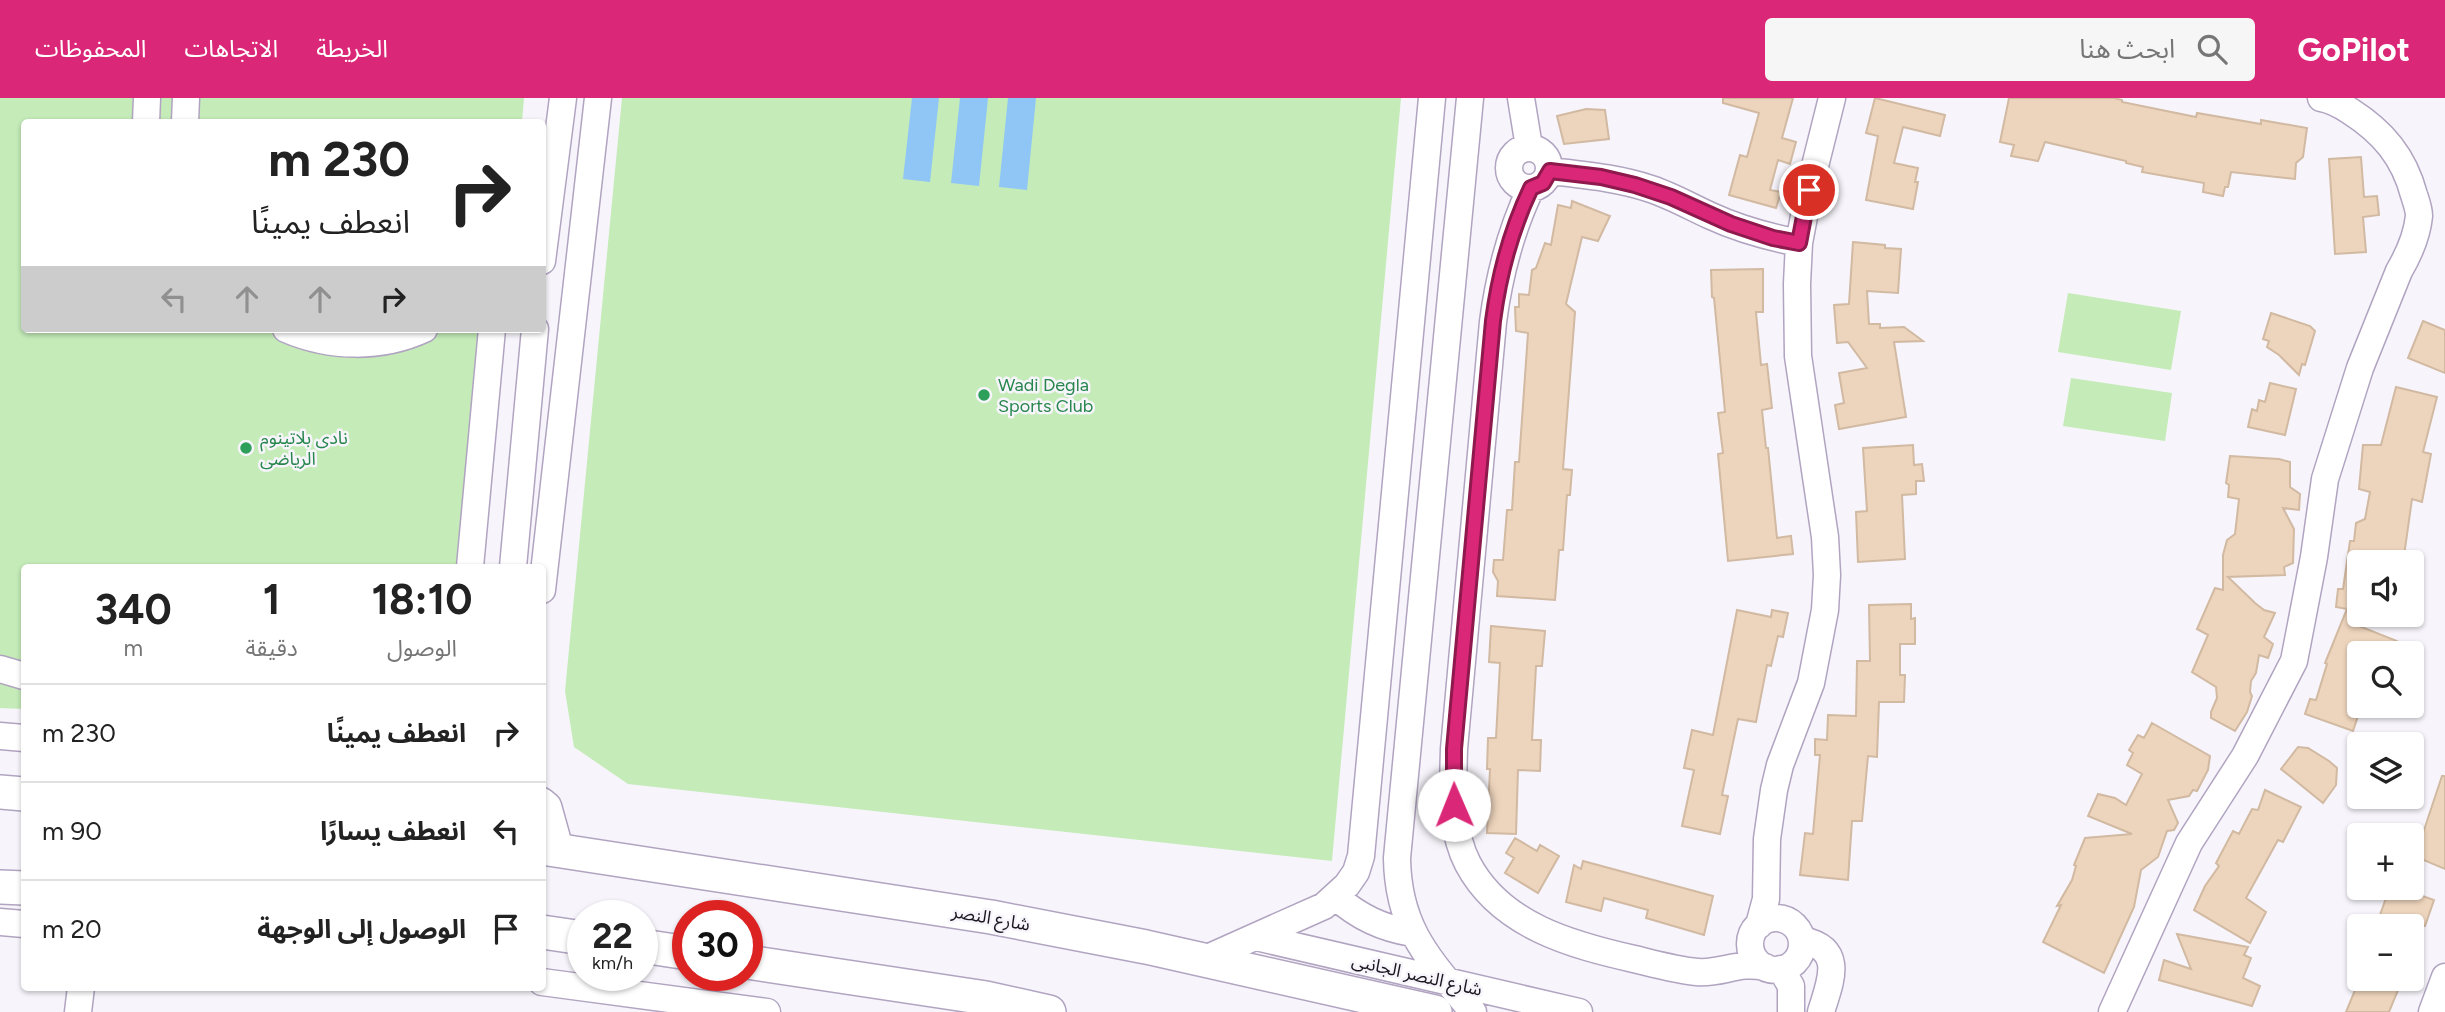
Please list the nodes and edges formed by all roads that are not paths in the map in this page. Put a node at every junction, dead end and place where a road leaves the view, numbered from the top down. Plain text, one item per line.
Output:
1 (147, 98) edge
2 (186, 98) edge
3 (563, 98) edge
4 (598, 98) edge
5 (1432, 98) edge
6 (1470, 98) edge
7 (1521, 98) edge
8 (1832, 98) edge
9 (2321, 98) edge
10 (146, 119) edge
11 (185, 119) edge
12 (1529, 147) junction
13 (1464, 168) junction
14 (1509, 169) junction
15 (1540, 180) junction
16 (546, 230) edge
17 (1799, 243) junction
18 (300, 333) edge
19 (413, 333) edge
20 (492, 333) edge
21 (535, 333) edge
22 (470, 564) edge
23 (513, 564) edge
24 (545, 564) edge
25 (0, 670) edge
26 (21, 675) edge
27 (0, 736) edge
28 (21, 738) edge
29 (0, 792) edge
30 (21, 794) edge
31 (546, 812) edge
32 (551, 848) edge
33 (0, 887) edge
34 (21, 888) edge
35 (1336, 897) junction
36 (0, 922) edge
37 (21, 924) edge
38 (546, 933) edge
39 (1412, 933) junction
40 (567, 936) edge
41 (1256, 937) junction
42 (1802, 940) junction
43 (1768, 945) junction
44 (1203, 960) junction
45 (763, 964) edge
46 (2445, 977) edge
47 (546, 983) edge
48 (81, 991) edge
49 (1442, 997) edge
50 (2112, 1009) edge
51 (78, 1012) edge
52 (767, 1012) edge
53 (1049, 1012) edge
54 (1473, 1012) edge
55 (1578, 1012) edge
56 (1791, 1012) edge
57 (1821, 1012) edge
58 (2432, 1012) edge

1 - 10 street
2 - 11 street
3 - 16 street
4 - 24 street
5 - 35 street
6 - 13 street
7 - 12 street
8 - 17 street
9 - 50 street
12 - 14 street
12 - 15 street
13 - 14 street
13 - 39 street
14 - 15 street
15 - 17 street
15 - 43 street
17 - 43 street
18 - 19 street
20 - 22 street
21 - 23 street
25 - 26 street
27 - 28 street
29 - 30 main road
31 - 32 street
32 - 44 main road, شارع النصر
33 - 34 main road
35 - 39 street
35 - 41 street
36 - 37 street
38 - 40 main road
39 - 49 street
41 - 44 street
41 - 49 street, شارع النصر الجانبى
42 - 43 street
42 - 43 street
42 - 57 street
43 - 56 street
44 - 49 main road, شارع النصر
45 - 53 main road
46 - 58 street
47 - 52 street
48 - 51 street
49 - 54 street
49 - 55 street, شارع النصر الجانبى

